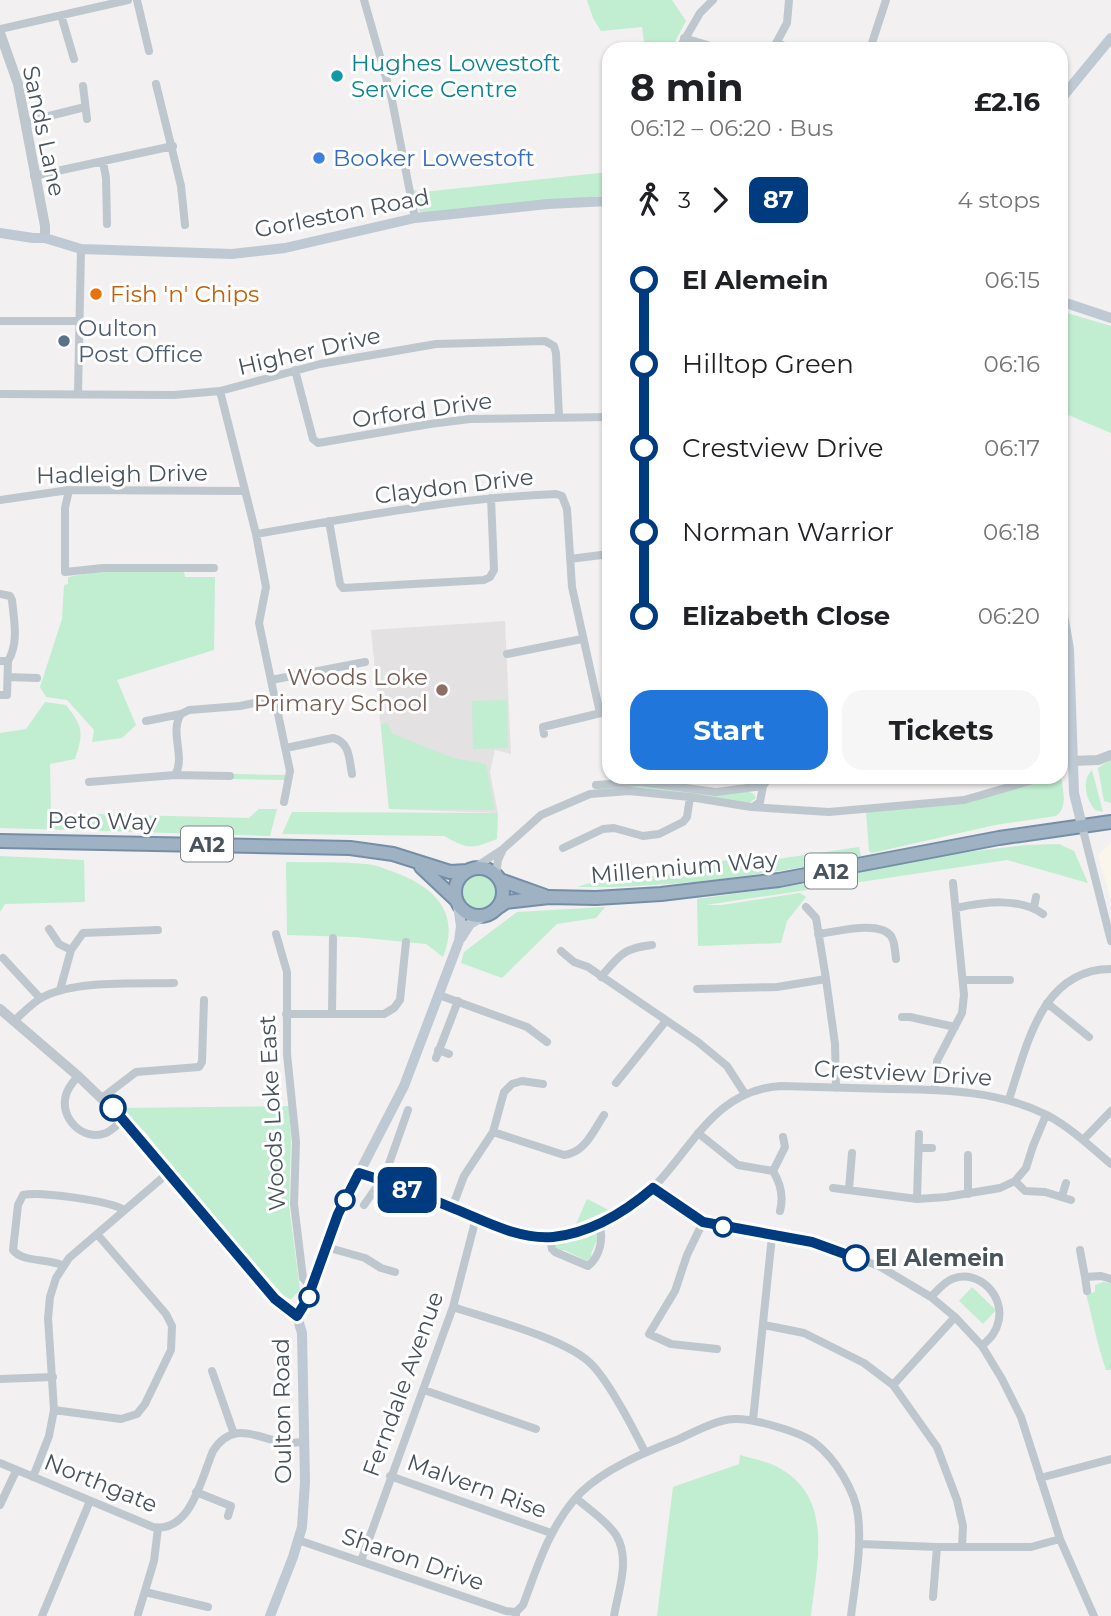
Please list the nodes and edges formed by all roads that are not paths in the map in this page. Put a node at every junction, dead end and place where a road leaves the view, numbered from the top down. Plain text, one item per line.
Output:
1 (128, 0) edge
2 (137, 0) edge
3 (364, 0) edge
4 (713, 0) edge
5 (789, 0) edge
6 (886, 0) edge
7 (61, 15) junction
8 (0, 31) edge
9 (684, 38) junction
10 (1111, 38) edge
11 (683, 42) edge
12 (697, 42) edge
13 (778, 42) edge
14 (872, 42) edge
15 (149, 51) dead end
16 (74, 60) dead end
17 (156, 84) dead end
18 (83, 86) dead end
19 (1068, 90) edge
20 (85, 107) junction
21 (87, 119) dead end
22 (25, 122) junction
23 (173, 146) junction
24 (103, 162) junction
25 (34, 176) junction
26 (602, 201) edge
27 (415, 218) junction
28 (107, 224) dead end
29 (185, 225) dead end
30 (0, 233) edge
31 (45, 238) junction
32 (81, 249) junction
33 (1068, 304) edge
34 (1111, 318) edge
35 (0, 321) edge
36 (80, 321) junction
37 (295, 370) junction
38 (220, 391) junction
39 (78, 393) junction
40 (0, 394) edge
41 (602, 416) edge
42 (559, 417) junction
43 (69, 490) junction
44 (245, 491) junction
45 (491, 498) junction
46 (0, 500) edge
47 (329, 522) junction
48 (256, 534) junction
49 (602, 555) edge
50 (570, 559) junction
51 (214, 568) dead end
52 (0, 594) edge
53 (582, 639) junction
54 (1068, 643) edge
55 (507, 654) dead end
56 (4, 661) edge
57 (365, 662) dead end
58 (8, 677) junction
59 (37, 678) dead end
60 (271, 680) junction
61 (0, 695) edge
62 (274, 699) junction
63 (602, 705) edge
64 (602, 712) edge
65 (181, 714) junction
66 (146, 721) dead end
67 (544, 734) dead end
68 (286, 748) junction
69 (1111, 755) edge
70 (1072, 761) junction
71 (352, 774) dead end
72 (175, 775) junction
73 (230, 776) dead end
74 (89, 782) dead end
75 (611, 784) edge
76 (655, 784) edge
77 (1020, 784) edge
78 (596, 785) dead end
79 (763, 786) joint
80 (690, 797) junction
81 (284, 802) dead end
82 (751, 807) junction
83 (1111, 822) edge
84 (1082, 826) junction
85 (0, 841) edge
86 (563, 848) dead end
87 (503, 849) junction
88 (412, 861) junction
89 (470, 870) junction
90 (498, 878) junction
91 (953, 884) dead end
92 (549, 897) junction
93 (1036, 897) dead end
94 (457, 902) junction
95 (806, 907) dead end
96 (1034, 907) junction
97 (497, 908) junction
98 (957, 908) junction
99 (1043, 914) dead end
100 (484, 916) junction
101 (49, 929) dead end
102 (159, 930) dead end
103 (276, 934) dead end
104 (818, 934) junction
105 (333, 939) dead end
106 (459, 941) junction
107 (1111, 941) edge
108 (406, 942) dead end
109 (652, 945) dead end
110 (71, 950) junction
111 (561, 951) dead end
112 (2, 958) dead end
113 (896, 959) dead end
114 (1003, 969) dead end
115 (1111, 969) edge
116 (601, 976) junction
117 (826, 979) junction
118 (964, 980) junction
119 (174, 983) dead end
120 (697, 989) dead end
121 (61, 990) junction
122 (439, 995) junction
123 (40, 998) junction
124 (204, 1000) dead end
125 (458, 1001) junction
126 (1048, 1003) junction
127 (0, 1009) edge
128 (286, 1013) junction
129 (332, 1013) junction
130 (902, 1017) dead end
131 (14, 1021) junction
132 (665, 1022) junction
133 (955, 1027) junction
134 (1089, 1037) dead end
135 (547, 1042) dead end
136 (449, 1054) dead end
137 (78, 1076) junction
138 (616, 1083) dead end
139 (543, 1084) dead end
140 (836, 1088) junction
141 (935, 1090) junction
142 (745, 1094) junction
143 (102, 1098) junction
144 (1009, 1099) junction
145 (1111, 1111) edge
146 (604, 1115) dead end
147 (1046, 1115) junction
148 (409, 1117) dead end
149 (123, 1119) junction
150 (493, 1132) junction
151 (698, 1133) junction
152 (919, 1133) dead end
153 (783, 1137) dead end
154 (1083, 1140) junction
155 (919, 1148) junction
156 (932, 1148) dead end
157 (968, 1155) dead end
158 (848, 1158) dead end
159 (1111, 1164) edge
160 (773, 1171) junction
161 (168, 1173) junction
162 (359, 1173) junction
163 (380, 1180) junction
164 (1015, 1181) junction
165 (1066, 1183) dead end
166 (653, 1188) junction
167 (833, 1188) dead end
168 (849, 1189) junction
169 (968, 1194) junction
170 (1062, 1196) junction
171 (917, 1199) junction
172 (1071, 1200) dead end
173 (364, 1205) dead end
174 (452, 1208) junction
175 (124, 1210) junction
176 (780, 1211) dead end
177 (476, 1218) junction
178 (703, 1222) junction
179 (599, 1224) junction
180 (97, 1234) junction
181 (772, 1236) junction
182 (550, 1237) junction
183 (326, 1247) junction
184 (1080, 1250) dead end
185 (64, 1266) junction
186 (381, 1268) junction
187 (396, 1272) dead end
188 (378, 1277) dead end
189 (1085, 1277) junction
190 (1111, 1279) edge
191 (312, 1288) junction
192 (1087, 1291) dead end
193 (931, 1297) junction
194 (453, 1307) junction
195 (297, 1316) junction
196 (955, 1317) junction
197 (764, 1325) junction
198 (982, 1346) junction
199 (717, 1349) dead end
200 (212, 1371) dead end
201 (53, 1377) junction
202 (0, 1379) edge
203 (893, 1385) junction
204 (424, 1390) junction
205 (54, 1410) junction
206 (753, 1420) junction
207 (536, 1429) dead end
208 (234, 1434) junction
209 (304, 1442) junction
210 (645, 1452) junction
211 (1111, 1460) edge
212 (0, 1463) edge
213 (16, 1471) junction
214 (390, 1476) junction
215 (33, 1477) junction
216 (1040, 1478) junction
217 (196, 1492) junction
218 (576, 1498) junction
219 (90, 1501) junction
220 (0, 1505) edge
221 (228, 1516) dead end
222 (158, 1528) junction
223 (551, 1533) junction
224 (1060, 1539) junction
225 (298, 1540) junction
226 (860, 1544) junction
227 (937, 1547) junction
228 (962, 1547) junction
229 (360, 1561) junction
230 (145, 1592) junction
231 (933, 1597) dead end
232 (208, 1607) dead end
233 (138, 1614) dead end
234 (516, 1614) edge
235 (41, 1616) edge
236 (270, 1616) edge
237 (614, 1616) edge
238 (851, 1616) edge
239 (1094, 1616) edge

1 - 7 street
2 - 15 street
3 - 27 street
4 - 9 street
5 - 13 street
6 - 14 street
7 - 8 street
7 - 16 street
8 - 22 street, Sands Lane
9 - 11 street
9 - 12 street
10 - 19 main road
17 - 23 street
18 - 20 street
20 - 21 street
20 - 22 street
22 - 25 street, Sands Lane
23 - 24 street
23 - 29 street
24 - 25 street
24 - 28 street
25 - 31 street, Sands Lane
26 - 27 main road, Gorleston Road
27 - 32 main road, Gorleston Road
30 - 31 main road, Gorleston Road
31 - 32 main road, Gorleston Road
32 - 36 street
33 - 34 main road
35 - 36 street
36 - 39 street
37 - 38 street, Higher Drive
37 - 42 street, Orford Drive
37 - 42 street, Higher Drive
38 - 39 street, Higher Drive
38 - 44 street
39 - 40 street, Higher Drive
41 - 42 street, Orford Drive
43 - 44 street, Hadleigh Drive
43 - 46 street, Hadleigh Drive
43 - 51 street
44 - 48 street
45 - 47 street, Claydon Drive
45 - 47 street
45 - 50 street, Claydon Drive
47 - 48 street, Claydon Drive
48 - 60 street
49 - 50 street
50 - 53 street, Claydon Drive
52 - 56 street
53 - 55 street
53 - 63 street, Claydon Drive
54 - 70 main road
56 - 58 street
57 - 60 street
58 - 59 street
58 - 61 street
60 - 62 street
62 - 65 street
62 - 68 street
64 - 67 street
65 - 66 street
65 - 72 street
68 - 71 street
68 - 81 street
69 - 70 street
70 - 84 main road
72 - 73 street
72 - 74 street
75 - 78 street
76 - 79 street
77 - 82 street
79 - 82 street
80 - 82 street
80 - 86 street
80 - 87 street
83 - 84 highway, Millennium Way / A12
84 - 92 highway, Millennium Way / A12
84 - 107 street
85 - 88 highway, Peto Way / A12
87 - 89 street
87 - 90 street
88 - 89 highway, Peto Way / A12
88 - 94 highway, Peto Way / A12
89 - 90 highway
89 - 94 highway
90 - 92 highway, Millennium Way / A12
90 - 97 highway
91 - 98 street
92 - 97 highway, Millennium Way / A12
93 - 96 street
94 - 100 highway
94 - 106 main road, Oulton Road
95 - 104 street
96 - 98 street
96 - 99 street
97 - 100 highway
98 - 118 street
100 - 106 main road, Oulton Road
101 - 110 street
102 - 110 street
103 - 128 street, Woods Loke East
104 - 113 street
104 - 117 street
105 - 129 street
106 - 122 main road, Oulton Road
108 - 129 street
109 - 116 street
110 - 121 street
111 - 116 street
112 - 123 street
114 - 118 street
115 - 126 street
116 - 132 street
117 - 120 street
117 - 140 street
118 - 133 street
119 - 121 street
121 - 123 street
122 - 125 street
122 - 162 main road, Oulton Road
123 - 131 street
124 - 143 street
125 - 135 street
125 - 136 street
126 - 134 street
126 - 144 street
127 - 131 street
128 - 129 street
128 - 191 street, Woods Loke East
130 - 133 street
131 - 137 street
132 - 138 street
132 - 142 street
133 - 141 street
137 - 143 street
137 - 149 street
139 - 150 street
140 - 141 street, Crestview Drive
140 - 142 street, Crestview Drive
141 - 144 street, Crestview Drive
142 - 151 street, Crestview Drive
143 - 149 street
144 - 147 street, Crestview Drive
145 - 154 street
146 - 150 street
147 - 154 street, Crestview Drive
147 - 164 street
148 - 163 street
149 - 161 street
150 - 174 street
151 - 160 street
151 - 166 street, Crestview Drive
152 - 155 street
153 - 160 street
154 - 159 street, Crestview Drive
155 - 156 street
155 - 171 street
157 - 169 street
158 - 168 street
160 - 176 street
161 - 175 street
161 - 195 street
162 - 163 street, Crestview Drive
162 - 183 main road, Oulton Road
163 - 173 street
163 - 174 street, Crestview Drive
164 - 169 street
164 - 170 street
165 - 170 street
166 - 178 street
166 - 179 street, Crestview Drive
167 - 168 street
168 - 171 street
169 - 171 street
170 - 172 street
174 - 177 street, Crestview Drive
175 - 180 street
175 - 185 street
177 - 182 street, Crestview Drive
177 - 194 street, Ferndale Avenue
178 - 181 street
178 - 199 street
179 - 182 street, Crestview Drive
179 - 182 street
180 - 185 street
180 - 205 street
181 - 193 street
181 - 197 street
183 - 186 street
183 - 191 main road, Oulton Road
184 - 189 street
185 - 201 street
186 - 187 street
186 - 188 street
189 - 190 street
189 - 192 street
191 - 195 main road, Oulton Road
193 - 196 street
193 - 198 street
194 - 204 street, Ferndale Avenue
194 - 210 street
195 - 209 main road, Oulton Road
196 - 198 street
196 - 203 street
197 - 203 street
197 - 206 street
198 - 216 street
200 - 208 street
201 - 202 street
201 - 205 street
203 - 228 street
204 - 207 street
204 - 214 street, Ferndale Avenue
205 - 215 street
206 - 210 street
206 - 226 street
208 - 209 street
208 - 217 street, Northgate
209 - 225 main road, Oulton Road
210 - 218 street
211 - 216 street
212 - 213 street, Northgate
213 - 215 street, Northgate
213 - 220 street
214 - 223 street, Malvern Rise
214 - 229 street, Ferndale Avenue
215 - 219 street, Northgate
216 - 224 street
217 - 221 street
217 - 222 street, Northgate
218 - 223 street
218 - 237 street
219 - 222 street, Northgate
219 - 235 street
222 - 230 street
223 - 234 street
224 - 228 street
224 - 239 street
225 - 229 street, Sharon Drive
225 - 236 main road, Oulton Road
226 - 227 street
226 - 238 street
227 - 228 street
227 - 231 street
229 - 234 street, Sharon Drive
230 - 232 street
230 - 233 street

